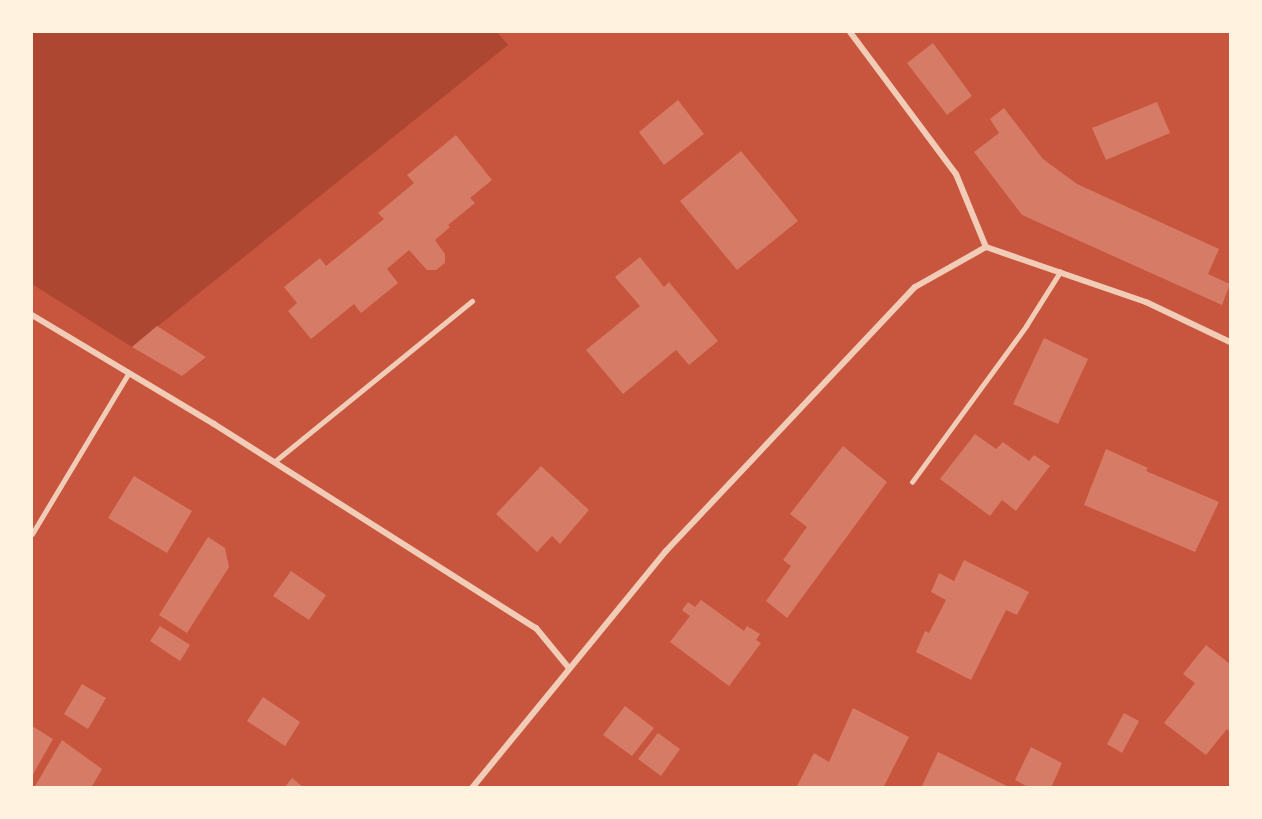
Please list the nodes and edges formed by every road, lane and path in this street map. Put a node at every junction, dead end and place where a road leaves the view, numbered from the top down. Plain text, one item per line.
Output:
1 (850, 32) edge
2 (986, 247) junction
3 (1060, 272) junction
4 (472, 301) dead end
5 (32, 315) edge
6 (1230, 342) edge
7 (129, 374) junction
8 (274, 462) junction
9 (912, 482) dead end
10 (32, 534) edge
11 (568, 668) junction
12 (472, 788) edge

1 - 2 street
2 - 3 street
2 - 11 street
3 - 6 street
3 - 9 lane
4 - 8 lane
5 - 7 street
7 - 8 street
7 - 10 lane
8 - 11 street
11 - 12 street

